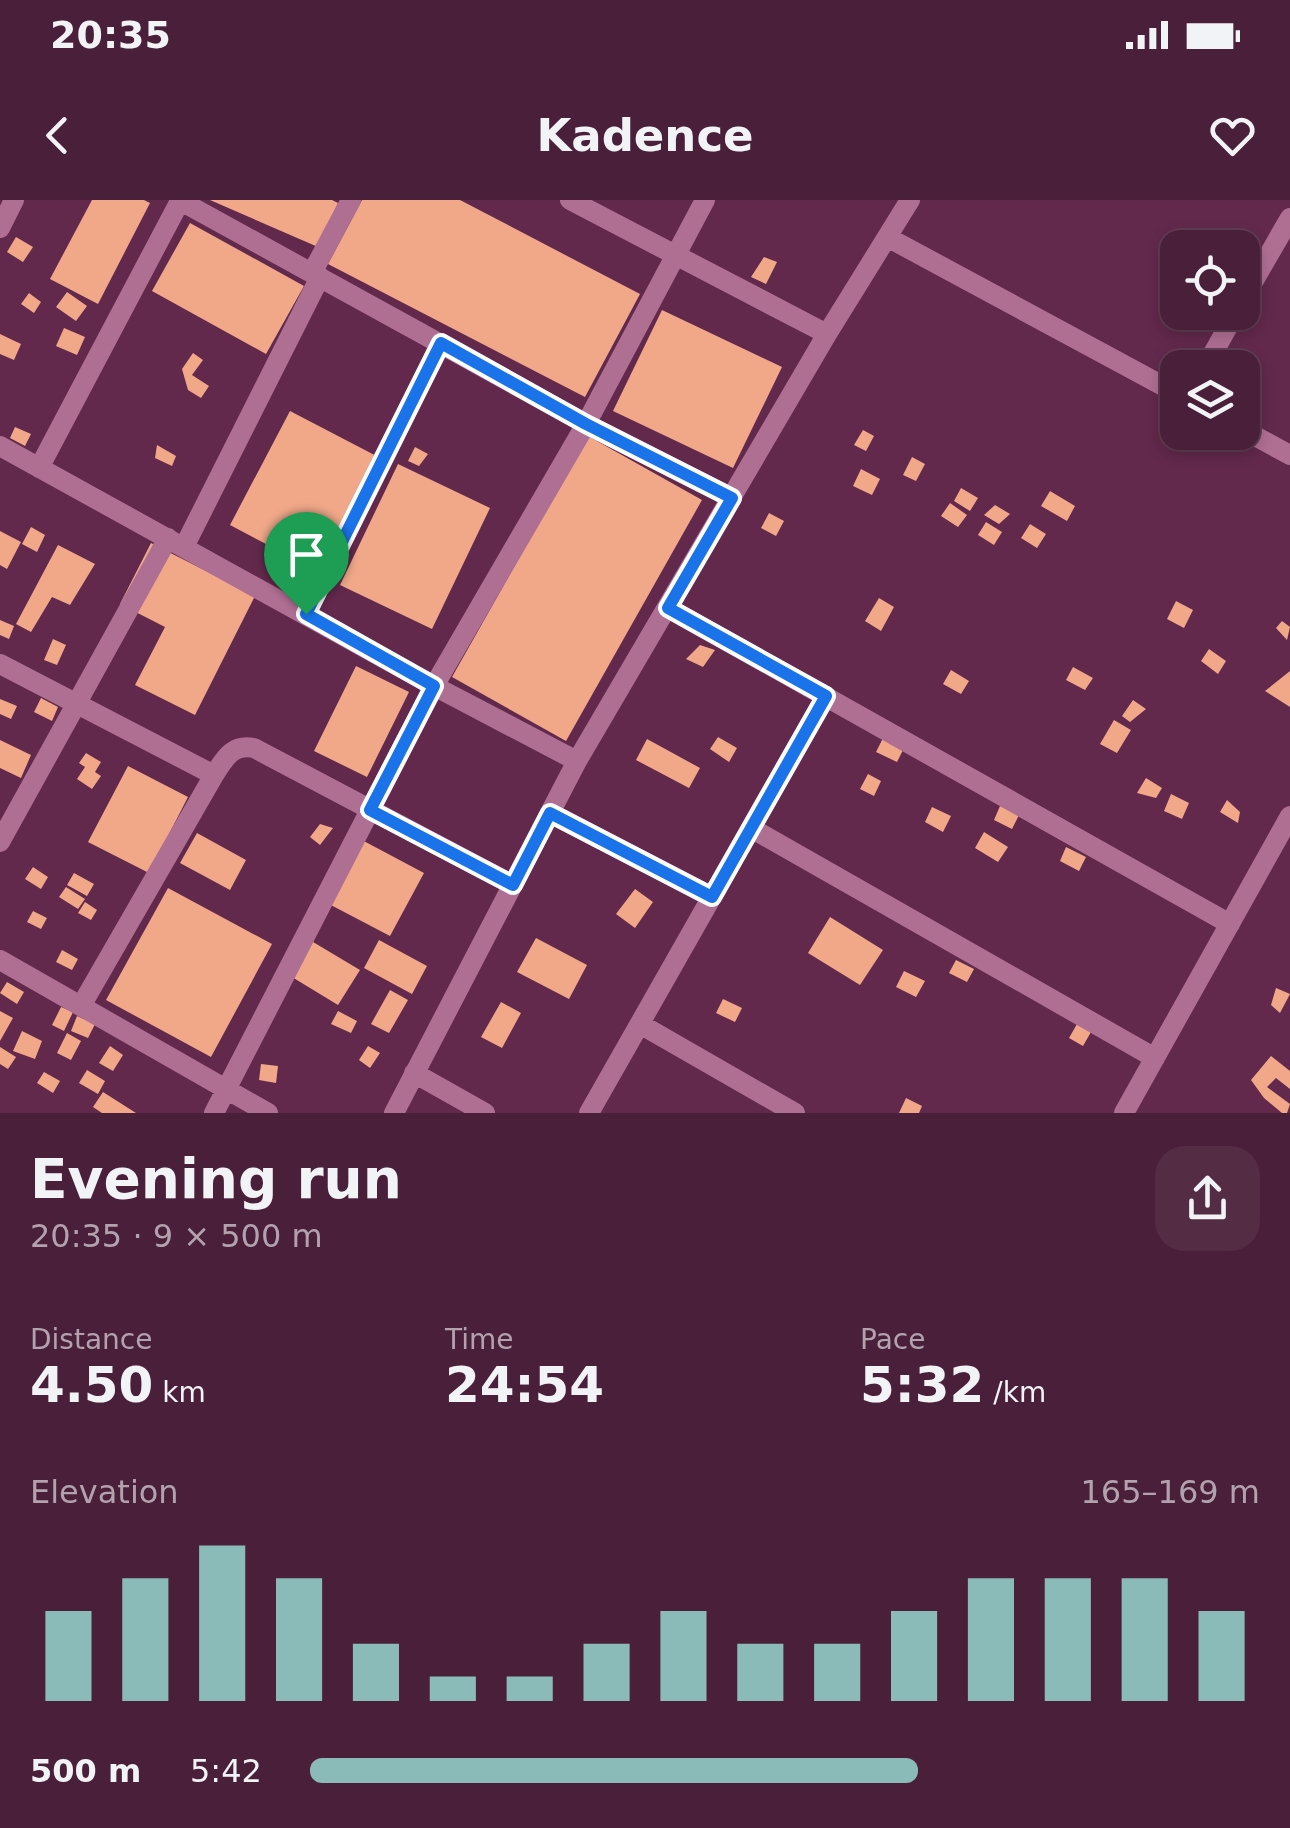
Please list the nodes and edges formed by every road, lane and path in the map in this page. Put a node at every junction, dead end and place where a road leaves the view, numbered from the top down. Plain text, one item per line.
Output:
1 (14, 200) edge
2 (180, 200) edge
3 (351, 200) edge
4 (570, 200) edge
5 (705, 200) edge
6 (910, 200) edge
7 (1290, 218) edge
8 (0, 228) edge
9 (887, 237) junction
10 (673, 256) junction
11 (1260, 270) edge
12 (316, 275) junction
13 (826, 334) junction
14 (441, 343) junction
15 (1160, 384) edge
16 (586, 424) junction
17 (1260, 439) edge
18 (0, 446) edge
19 (1290, 455) edge
20 (39, 468) junction
21 (732, 498) junction
22 (176, 542) junction
23 (668, 608) junction
24 (306, 614) junction
25 (0, 664) edge
26 (434, 686) junction
27 (826, 696) junction
28 (79, 704) junction
29 (578, 761) junction
30 (214, 775) junction
31 (370, 810) junction
32 (550, 813) junction
33 (1290, 816) edge
34 (751, 828) junction
35 (0, 842) edge
36 (513, 885) junction
37 (712, 897) junction
38 (1230, 924) junction
39 (0, 960) edge
40 (81, 1006) junction
41 (640, 1024) junction
42 (1155, 1058) junction
43 (414, 1073) junction
44 (227, 1090) junction
45 (214, 1113) edge
46 (268, 1113) edge
47 (394, 1113) edge
48 (486, 1113) edge
49 (589, 1113) edge
50 (795, 1113) edge
51 (1124, 1113) edge

1 - 8 street
2 - 12 street
2 - 20 street
3 - 12 street
4 - 10 street
5 - 10 street
6 - 9 street
7 - 11 street
9 - 13 street
9 - 15 street
10 - 13 street
10 - 16 street
12 - 14 street
12 - 22 street
13 - 21 street
14 - 16 street
14 - 24 street
16 - 21 street
16 - 26 street
17 - 19 street
18 - 20 street
20 - 22 street
21 - 23 street
22 - 24 street
22 - 28 street
23 - 27 street
23 - 29 street
24 - 26 street
25 - 28 street
26 - 29 street
26 - 31 street
27 - 34 street
27 - 38 street
28 - 30 street
28 - 35 street
29 - 32 street
30 - 31 street
30 - 40 street
31 - 36 street
31 - 44 street
32 - 36 street
32 - 37 street
33 - 38 street
34 - 37 street
34 - 42 street
36 - 43 street
37 - 41 street
38 - 42 street
39 - 40 street
40 - 44 street
41 - 49 street
41 - 50 street
42 - 51 street
43 - 47 street
43 - 48 street
44 - 45 street
44 - 46 street

